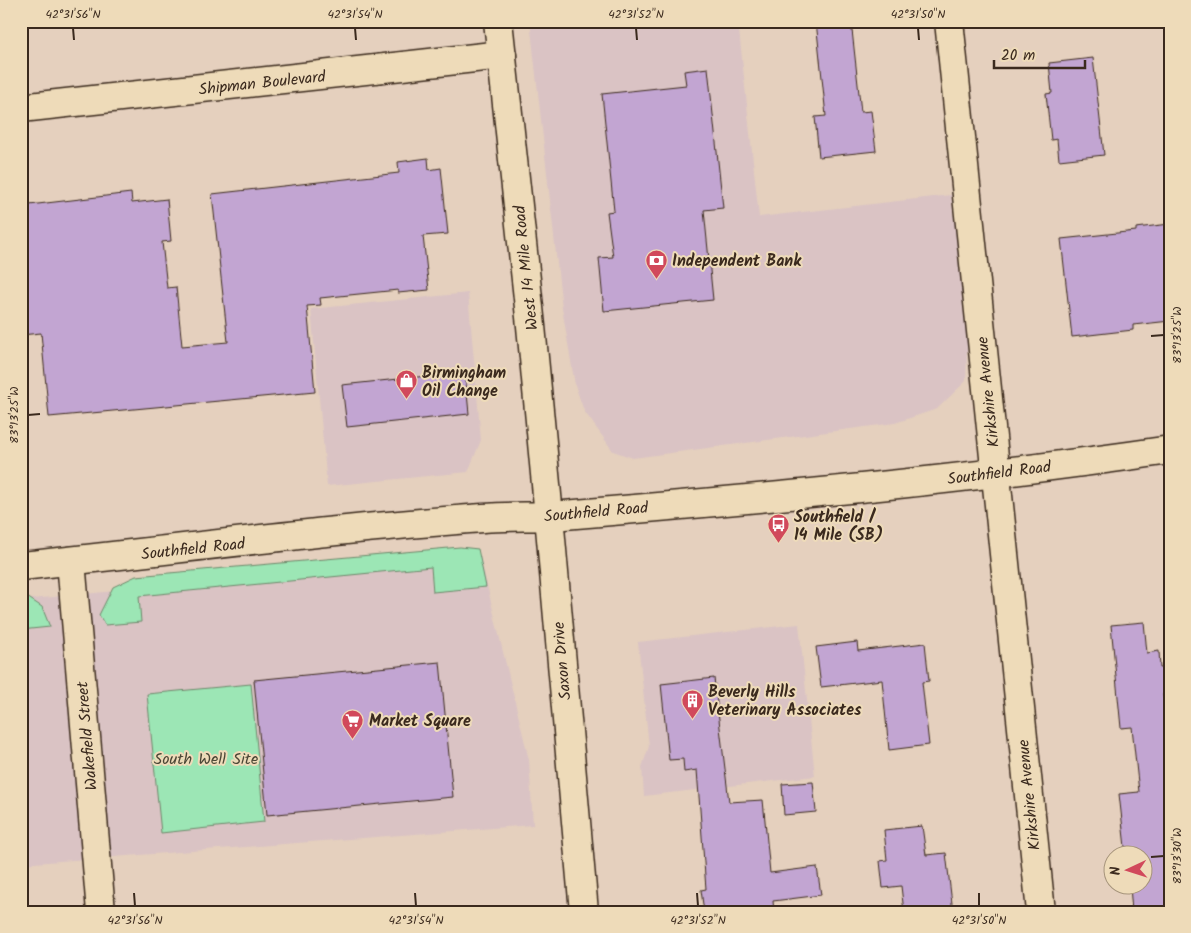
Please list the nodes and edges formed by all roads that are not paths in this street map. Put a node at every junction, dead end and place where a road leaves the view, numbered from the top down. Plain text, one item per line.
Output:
1 (498, 21) edge
2 (949, 21) edge
3 (502, 55) junction
4 (21, 108) edge
5 (1170, 450) edge
6 (995, 473) junction
7 (548, 516) junction
8 (70, 561) junction
9 (21, 566) edge
10 (101, 912) edge
11 (584, 912) edge
12 (1041, 912) edge

1 - 3 street, West 14 Mile Road
2 - 6 street, Kirkshire Avenue
3 - 4 street, Shipman Boulevard
3 - 7 street, West 14 Mile Road
5 - 6 street, Southfield Road
6 - 7 street, Southfield Road
6 - 12 street, Kirkshire Avenue
7 - 8 street, Southfield Road
7 - 11 street, Saxon Drive
8 - 9 street, Southfield Road
8 - 10 street, Wakefield Street

